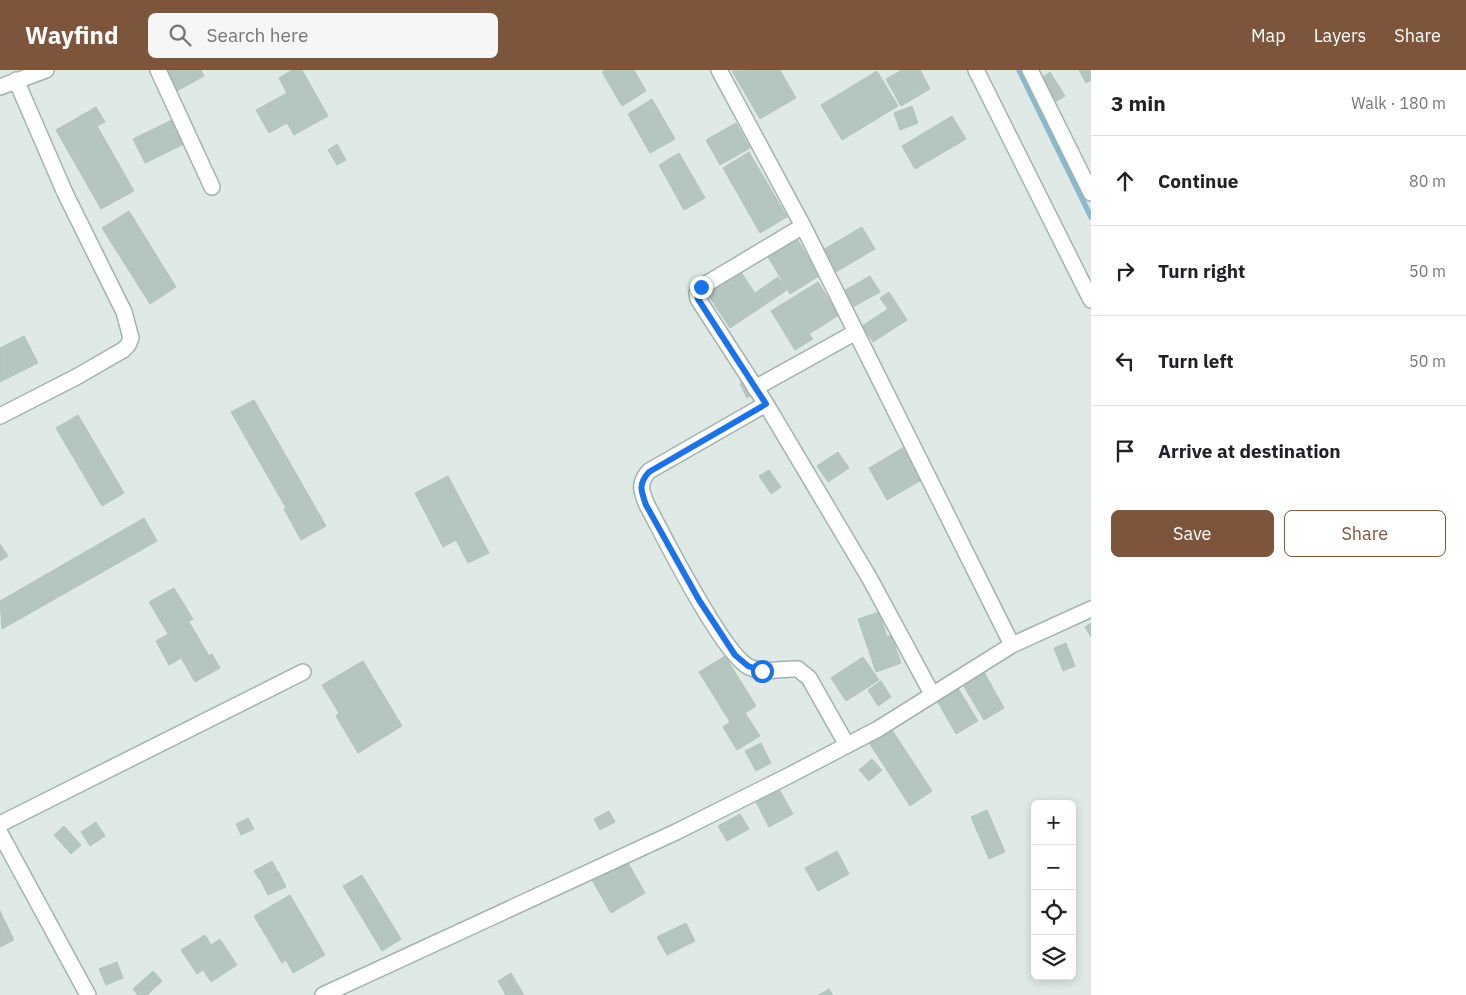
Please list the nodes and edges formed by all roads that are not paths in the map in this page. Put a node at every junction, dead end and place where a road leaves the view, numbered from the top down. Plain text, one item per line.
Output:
1 (46, 70) edge
2 (158, 70) edge
3 (719, 70) edge
4 (976, 70) edge
5 (1030, 70) edge
6 (16, 80) junction
7 (0, 87) edge
8 (212, 186) dead end
9 (1091, 193) edge
10 (803, 226) junction
11 (1091, 300) edge
12 (856, 332) junction
13 (755, 388) junction
14 (766, 404) junction
15 (0, 416) edge
16 (1091, 609) edge
17 (1012, 645) junction
18 (302, 672) dead end
19 (932, 694) junction
20 (846, 745) junction
21 (0, 824) edge
22 (0, 833) edge
23 (88, 995) edge
24 (323, 995) edge

1 - 6 street
2 - 8 street
3 - 10 street
4 - 11 street
5 - 9 street
6 - 7 street
6 - 15 street
10 - 12 street
10 - 13 street
12 - 13 street
12 - 17 street
13 - 14 street
14 - 19 street
14 - 20 street
16 - 17 street
17 - 19 street
18 - 21 street
19 - 20 street
20 - 24 street
22 - 23 street

